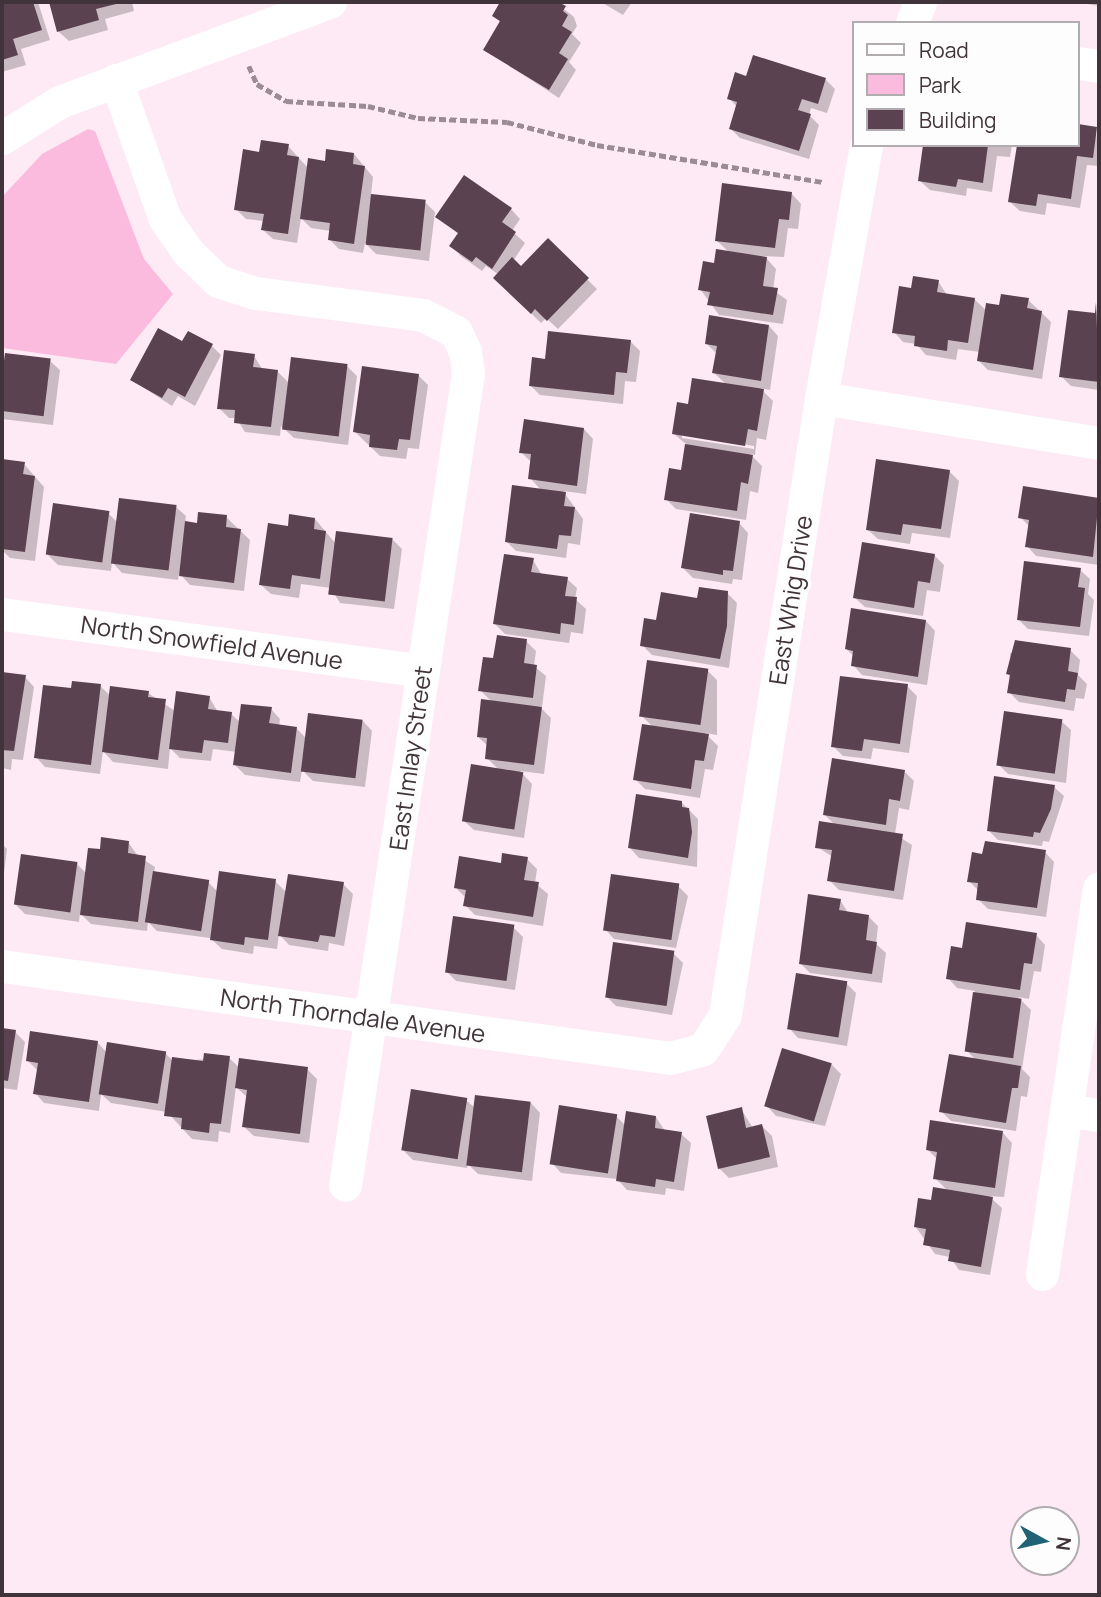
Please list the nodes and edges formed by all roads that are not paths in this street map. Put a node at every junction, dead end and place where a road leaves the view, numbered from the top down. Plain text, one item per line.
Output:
1 (330, 2) edge
2 (919, 2) edge
3 (913, 21) edge
4 (1080, 63) edge
5 (1099, 66) edge
6 (116, 80) junction
7 (2, 138) edge
8 (866, 147) edge
9 (821, 398) junction
10 (1099, 443) edge
11 (2, 614) edge
12 (423, 671) junction
13 (1099, 888) edge
14 (2, 966) edge
15 (372, 1017) junction
16 (703, 1049) joint
17 (1066, 1110) junction
18 (1099, 1115) edge
19 (345, 1185) dead end
20 (1042, 1275) dead end

1 - 6 street
2 - 3 street
4 - 5 street
6 - 7 street
6 - 12 street, East Imlay Street
8 - 9 street, East Whig Drive
9 - 10 street
9 - 16 street, East Whig Drive
11 - 12 street, North Snowfield Avenue
12 - 15 street, East Imlay Street
13 - 17 street
14 - 15 street, North Thorndale Avenue
15 - 16 street, North Thorndale Avenue
15 - 19 street, East Imlay Street
17 - 18 street
17 - 20 street

